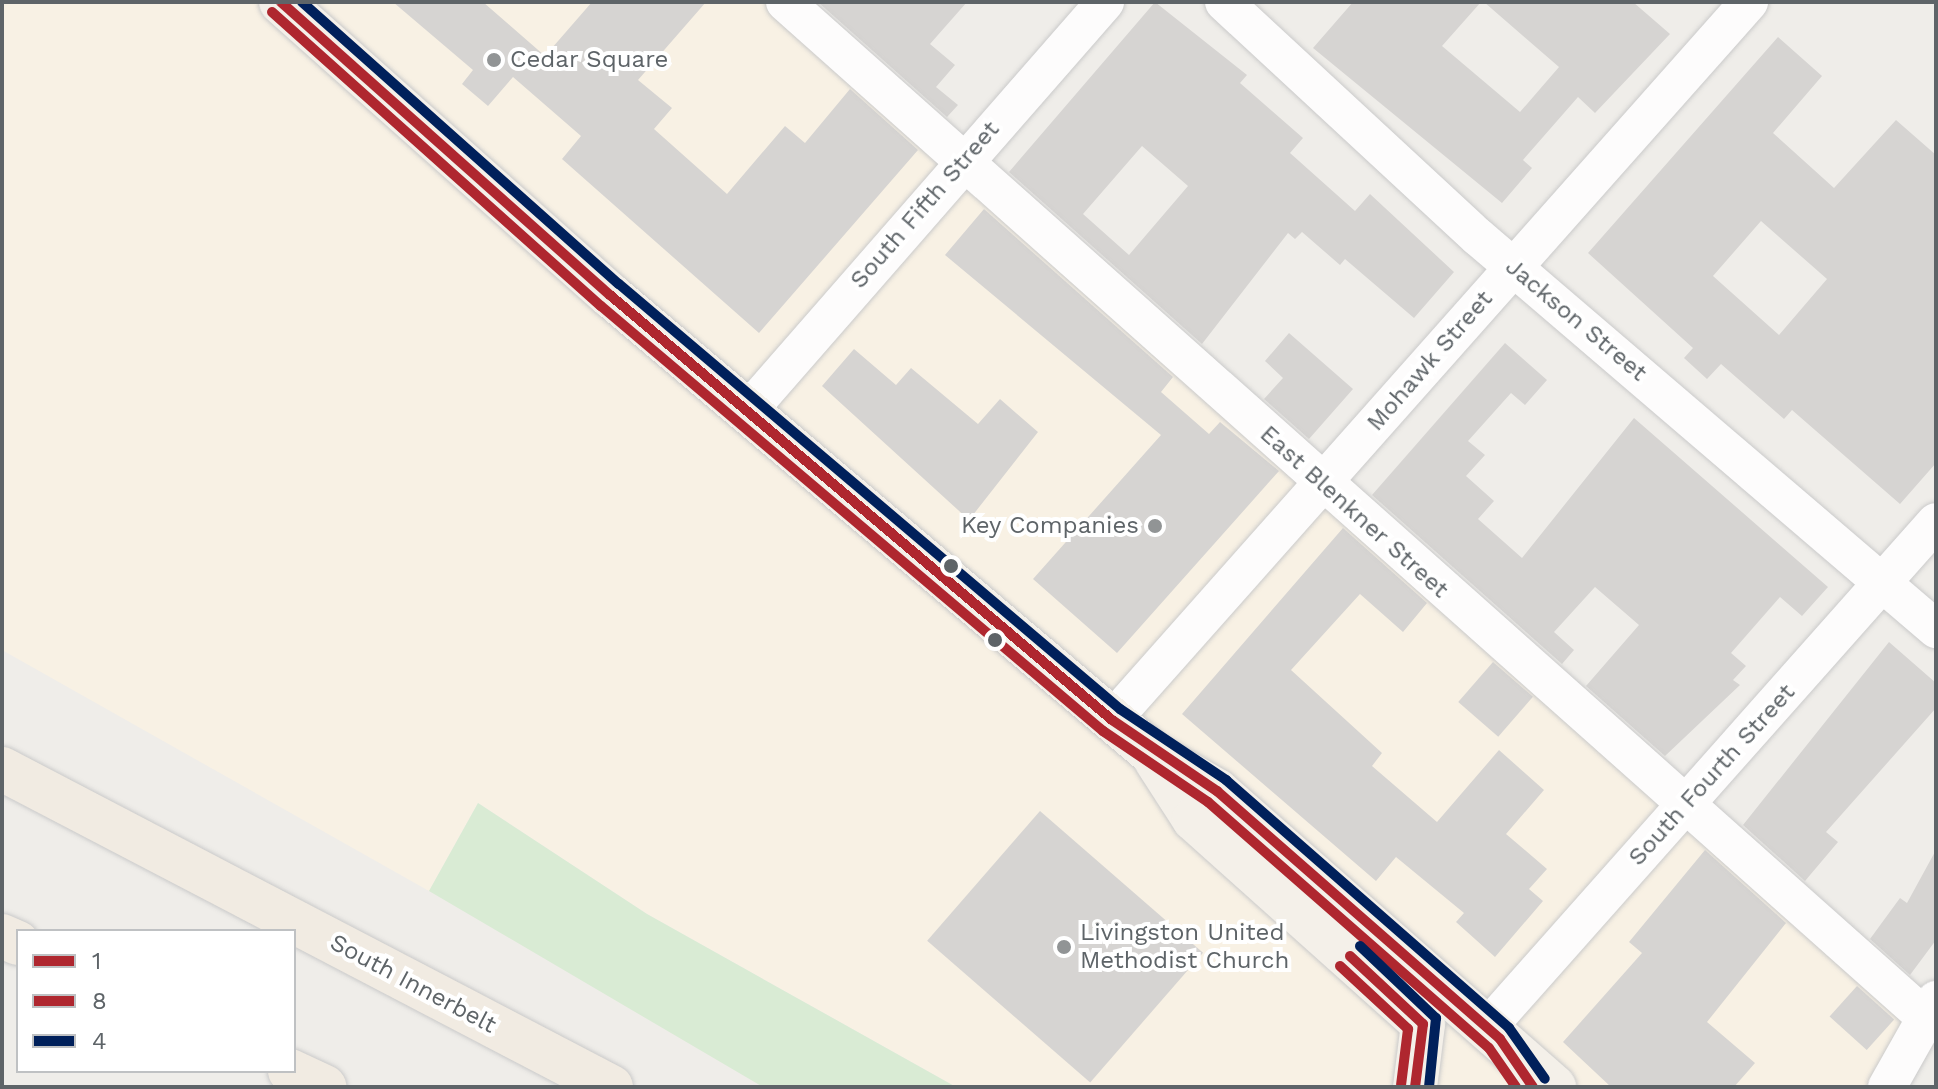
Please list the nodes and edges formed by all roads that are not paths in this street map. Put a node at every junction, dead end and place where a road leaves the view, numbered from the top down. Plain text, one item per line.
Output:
1 (281, 2) edge
2 (785, 2) edge
3 (1105, 2) edge
4 (1224, 2) edge
5 (1749, 2) edge
6 (962, 164) junction
7 (1513, 267) junction
8 (748, 411) junction
9 (1322, 484) junction
10 (1936, 522) edge
11 (1883, 582) junction
12 (1936, 629) edge
13 (1112, 720) junction
14 (1153, 754) junction
15 (2, 769) edge
16 (1685, 805) junction
17 (1931, 1009) edge
18 (1494, 1034) junction
19 (294, 1073) edge
20 (324, 1087) edge
21 (611, 1087) edge
22 (1415, 1087) edge
23 (1533, 1087) edge
24 (1554, 1087) edge
25 (1887, 1087) edge

1 - 8 main road
2 - 6 street, East Blenkner Street
3 - 6 street, South Fifth Street
4 - 7 street, Jackson Street
5 - 7 street, Mohawk Street
6 - 8 street, South Fifth Street
6 - 9 street, East Blenkner Street
7 - 9 street, Mohawk Street
7 - 11 street, Jackson Street
8 - 13 main road
9 - 13 street, Mohawk Street
9 - 16 street, East Blenkner Street
10 - 11 street, South Fourth Street
11 - 12 street, Jackson Street
11 - 16 street, South Fourth Street
13 - 14 main road
14 - 18 main road
14 - 22 main road
15 - 21 highway, South Innerbelt
16 - 17 street, East Blenkner Street
16 - 18 street, South Fourth Street
17 - 25 street
18 - 23 main road
18 - 24 main road
19 - 20 highway

